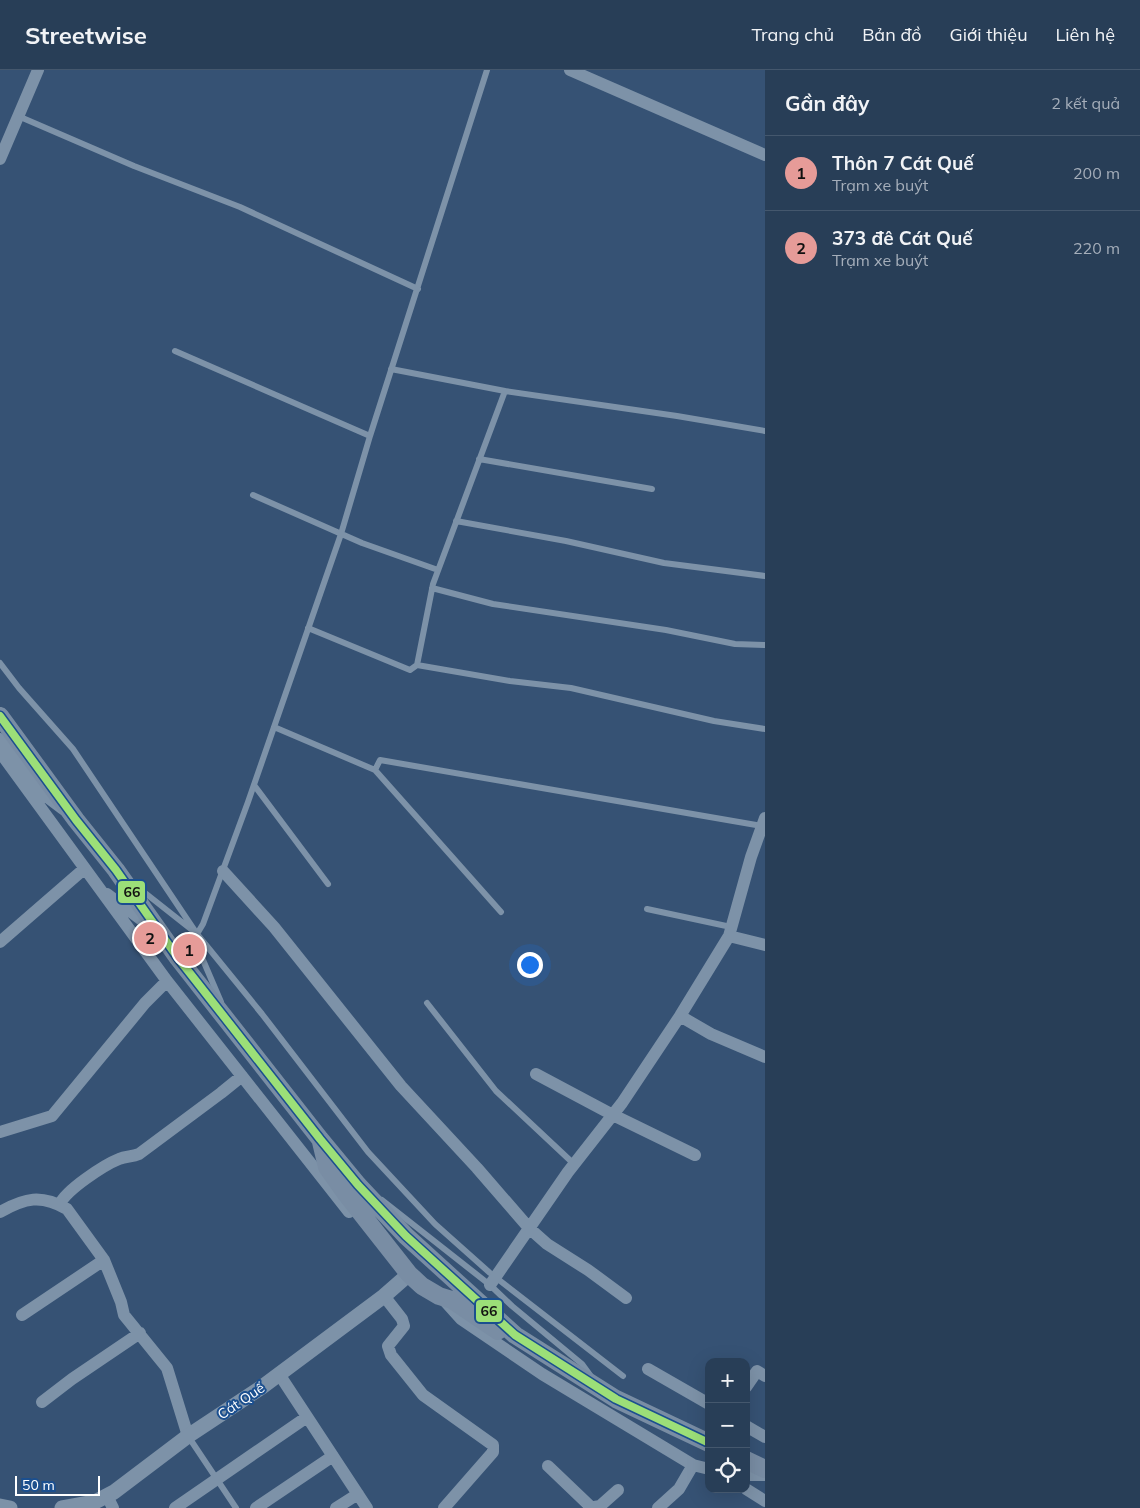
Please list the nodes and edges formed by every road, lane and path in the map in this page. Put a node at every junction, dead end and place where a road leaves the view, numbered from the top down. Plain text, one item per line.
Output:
1 (38, 70) edge
2 (487, 70) edge
3 (570, 70) edge
4 (18, 116) junction
5 (765, 155) edge
6 (0, 159) edge
7 (418, 289) junction
8 (175, 351) dead end
9 (391, 369) junction
10 (505, 391) junction
11 (765, 431) edge
12 (370, 436) junction
13 (479, 459) junction
14 (652, 489) dead end
15 (253, 495) dead end
16 (456, 521) junction
17 (341, 534) junction
18 (438, 570) junction
19 (765, 576) edge
20 (432, 588) junction
21 (308, 628) junction
22 (765, 645) edge
23 (0, 662) edge
24 (417, 666) junction
25 (0, 716) edge
26 (274, 726) junction
27 (765, 728) edge
28 (0, 739) edge
29 (0, 752) edge
30 (375, 770) junction
31 (254, 785) junction
32 (76, 820) junction
33 (763, 822) edge
34 (84, 869) junction
35 (116, 870) junction
36 (223, 871) junction
37 (328, 884) dead end
38 (97, 887) junction
39 (647, 909) dead end
40 (501, 912) dead end
41 (730, 932) junction
42 (160, 933) junction
43 (197, 934) junction
44 (0, 942) edge
45 (765, 945) edge
46 (167, 981) junction
47 (427, 1003) dead end
48 (680, 1016) junction
49 (231, 1026) junction
50 (765, 1057) edge
51 (536, 1074) dead end
52 (242, 1076) junction
53 (612, 1115) junction
54 (0, 1132) edge
55 (320, 1140) junction
56 (695, 1156) dead end
57 (574, 1164) junction
58 (358, 1185) junction
59 (60, 1204) junction
60 (0, 1212) edge
61 (529, 1228) junction
62 (104, 1260) junction
63 (409, 1274) junction
64 (493, 1281) junction
65 (384, 1296) junction
66 (439, 1296) junction
67 (626, 1298) dead end
68 (22, 1315) dead end
69 (140, 1333) junction
70 (515, 1335) junction
71 (648, 1369) dead end
72 (279, 1374) junction
73 (623, 1376) dead end
74 (765, 1376) edge
75 (750, 1381) edge
76 (598, 1389) junction
77 (42, 1402) dead end
78 (707, 1403) edge
79 (307, 1418) junction
80 (750, 1428) edge
81 (188, 1436) junction
82 (765, 1437) edge
83 (705, 1441) edge
84 (333, 1456) junction
85 (750, 1462) edge
86 (693, 1465) junction
87 (548, 1466) dead end
88 (705, 1468) edge
89 (765, 1469) edge
90 (750, 1475) edge
91 (765, 1475) edge
92 (217, 1479) junction
93 (618, 1490) dead end
94 (750, 1492) edge
95 (358, 1494) junction
96 (765, 1501) edge
97 (110, 1502) edge
98 (0, 1506) edge
99 (10, 1508) edge
100 (62, 1508) edge
101 (174, 1508) edge
102 (236, 1508) edge
103 (256, 1508) edge
104 (336, 1508) edge
105 (367, 1508) edge
106 (444, 1508) edge
107 (590, 1508) edge
108 (658, 1508) edge

1 - 4 street
2 - 7 lane
3 - 5 street
4 - 6 street
4 - 7 lane
7 - 9 lane
8 - 12 lane
9 - 10 lane
9 - 12 lane
10 - 11 lane
10 - 13 lane
12 - 17 lane
13 - 14 lane
13 - 16 lane
15 - 17 lane
16 - 18 lane
16 - 19 lane
17 - 18 lane
17 - 21 lane
18 - 20 lane
20 - 22 lane
20 - 24 lane
21 - 24 lane
21 - 26 lane
23 - 43 lane
24 - 27 lane
25 - 32 main road
26 - 30 lane
26 - 31 lane
28 - 32 street
29 - 34 street
30 - 33 lane
30 - 40 lane
31 - 36 lane
31 - 37 lane
32 - 35 main road
33 - 41 street
34 - 38 street
34 - 44 street
35 - 42 main road
35 - 43 lane
36 - 43 lane
36 - 61 street
38 - 42 street
38 - 46 street
39 - 41 lane
41 - 45 street
41 - 48 street
42 - 49 main road
43 - 49 lane
43 - 64 lane
46 - 52 street
46 - 54 street
47 - 57 lane
48 - 50 street
48 - 53 street
49 - 55 main road
51 - 53 street
52 - 59 street
52 - 63 street
53 - 56 street
53 - 57 street
55 - 58 main road
55 - 63 main road
57 - 61 street
58 - 64 lane
58 - 70 main road
59 - 60 street
59 - 62 street
61 - 64 street
61 - 67 street
62 - 68 street
62 - 69 street
63 - 65 street, Cát Quế
63 - 66 main road
64 - 73 lane
64 - 76 lane
65 - 72 street, Cát Quế
65 - 106 street
66 - 70 main road
66 - 86 street
69 - 77 street
69 - 81 street
70 - 76 main road
71 - 78 street
72 - 79 street
72 - 81 street, Cát Quế
74 - 75 street
76 - 83 main road
79 - 84 street
79 - 92 street
80 - 82 street
81 - 92 lane
81 - 97 street, Cát Quế
84 - 95 street
84 - 103 street
85 - 89 main road
86 - 88 street
86 - 108 street
87 - 107 street
90 - 91 street
92 - 101 street
92 - 102 lane
93 - 107 street
94 - 96 street
95 - 104 street
95 - 105 street
97 - 100 street, Cát Quế
98 - 99 street

